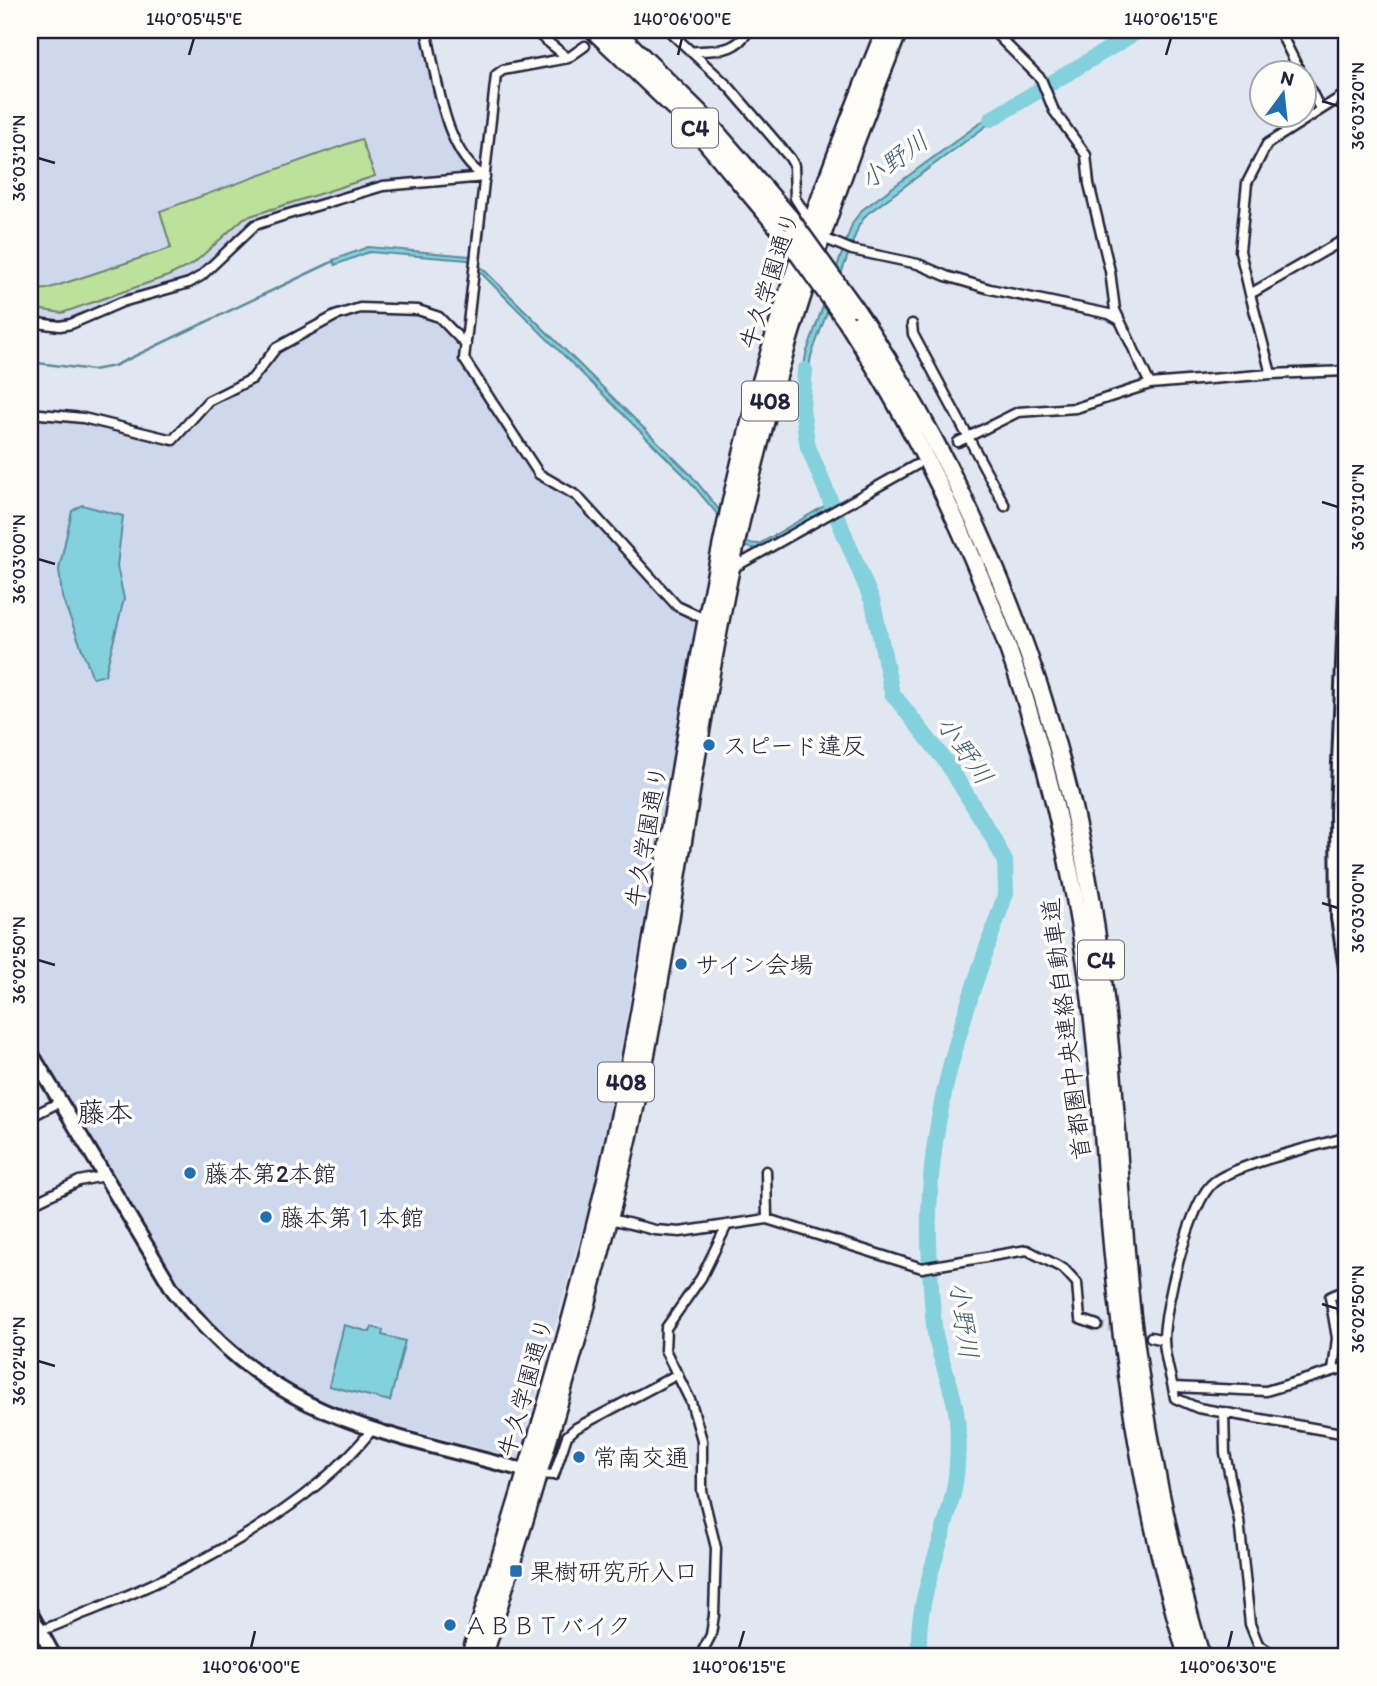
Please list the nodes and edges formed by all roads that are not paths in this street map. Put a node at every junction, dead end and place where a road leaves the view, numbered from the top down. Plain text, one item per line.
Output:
1 (426, 30) edge
2 (533, 30) edge
3 (593, 30) edge
4 (615, 30) edge
5 (668, 30) edge
6 (749, 30) edge
7 (885, 30) edge
8 (899, 30) edge
9 (992, 30) edge
10 (1279, 30) edge
11 (584, 46) dead end
12 (691, 52) junction
13 (568, 58) junction
14 (1295, 60) edge
15 (1347, 93) edge
16 (1318, 105) edge
17 (1320, 109) junction
18 (485, 177) junction
19 (810, 222) junction
20 (820, 236) junction
21 (1347, 238) edge
22 (1250, 295) junction
23 (1118, 319) junction
24 (30, 322) edge
25 (912, 324) dead end
26 (466, 345) junction
27 (1347, 371) edge
28 (1271, 374) junction
29 (1150, 384) junction
30 (30, 413) edge
31 (969, 436) junction
32 (958, 442) tunnel mouth
33 (916, 465) tunnel mouth
34 (1005, 506) dead end
35 (1347, 564) edge
36 (730, 569) junction
37 (714, 622) junction
38 (1347, 974) edge
39 (30, 1051) edge
40 (60, 1102) junction
41 (30, 1117) edge
42 (1347, 1137) edge
43 (766, 1171) dead end
44 (104, 1176) junction
45 (30, 1205) edge
46 (611, 1219) junction
47 (766, 1219) junction
48 (727, 1225) junction
49 (1347, 1289) edge
50 (1097, 1325) tunnel mouth
51 (1151, 1337) dead end
52 (1164, 1339) junction
53 (1347, 1367) edge
54 (1333, 1371) junction
55 (678, 1374) junction
56 (1173, 1387) junction
57 (1224, 1412) junction
58 (372, 1430) junction
59 (1347, 1434) edge
60 (531, 1472) junction
61 (30, 1612) edge
62 (34, 1632) edge
63 (480, 1655) edge
64 (54, 1656) edge
65 (519, 1656) edge
66 (699, 1656) edge
67 (1187, 1656) edge
68 (1201, 1656) edge
69 (1275, 1656) edge

1 - 18 street
2 - 13 street
3 - 67 highway, 首都圏中央連絡自動車道 / C4, bridge
4 - 68 highway, 首都圏中央連絡自動車道 / C4, bridge
5 - 12 street
6 - 12 street
7 - 19 highway, 牛久学園通り / 408
8 - 20 highway, 牛久学園通り / 408
9 - 23 street
10 - 14 street
11 - 13 street
12 - 19 street
13 - 18 street
15 - 17 street
16 - 17 street
17 - 22 street
18 - 24 street
18 - 26 street
19 - 20 street
19 - 37 highway, 牛久学園通り / 408
20 - 23 street
20 - 36 highway, 牛久学園通り / 408
21 - 22 street
22 - 28 street
23 - 29 street
25 - 31 street
26 - 30 street
26 - 37 street
27 - 28 street
28 - 29 street
29 - 31 street
31 - 32 street
31 - 34 street
33 - 36 street
35 - 38 street
36 - 37 highway, 牛久学園通り / 408
37 - 46 highway, 牛久学園通り / 408
37 - 60 highway, 牛久学園通り / 408
39 - 40 street
40 - 41 street
40 - 44 street
42 - 52 street
43 - 47 street
44 - 45 street
44 - 58 street
46 - 48 street
46 - 60 highway, 牛久学園通り / 408
47 - 48 street
47 - 50 street
48 - 55 street
49 - 54 street
51 - 52 street
52 - 56 street
53 - 54 street
54 - 56 street
55 - 60 street
55 - 66 street
56 - 57 street
57 - 59 street
57 - 69 street
58 - 60 street
58 - 62 street
60 - 63 highway, 牛久学園通り / 408
61 - 62 street
62 - 64 street
63 - 65 street

